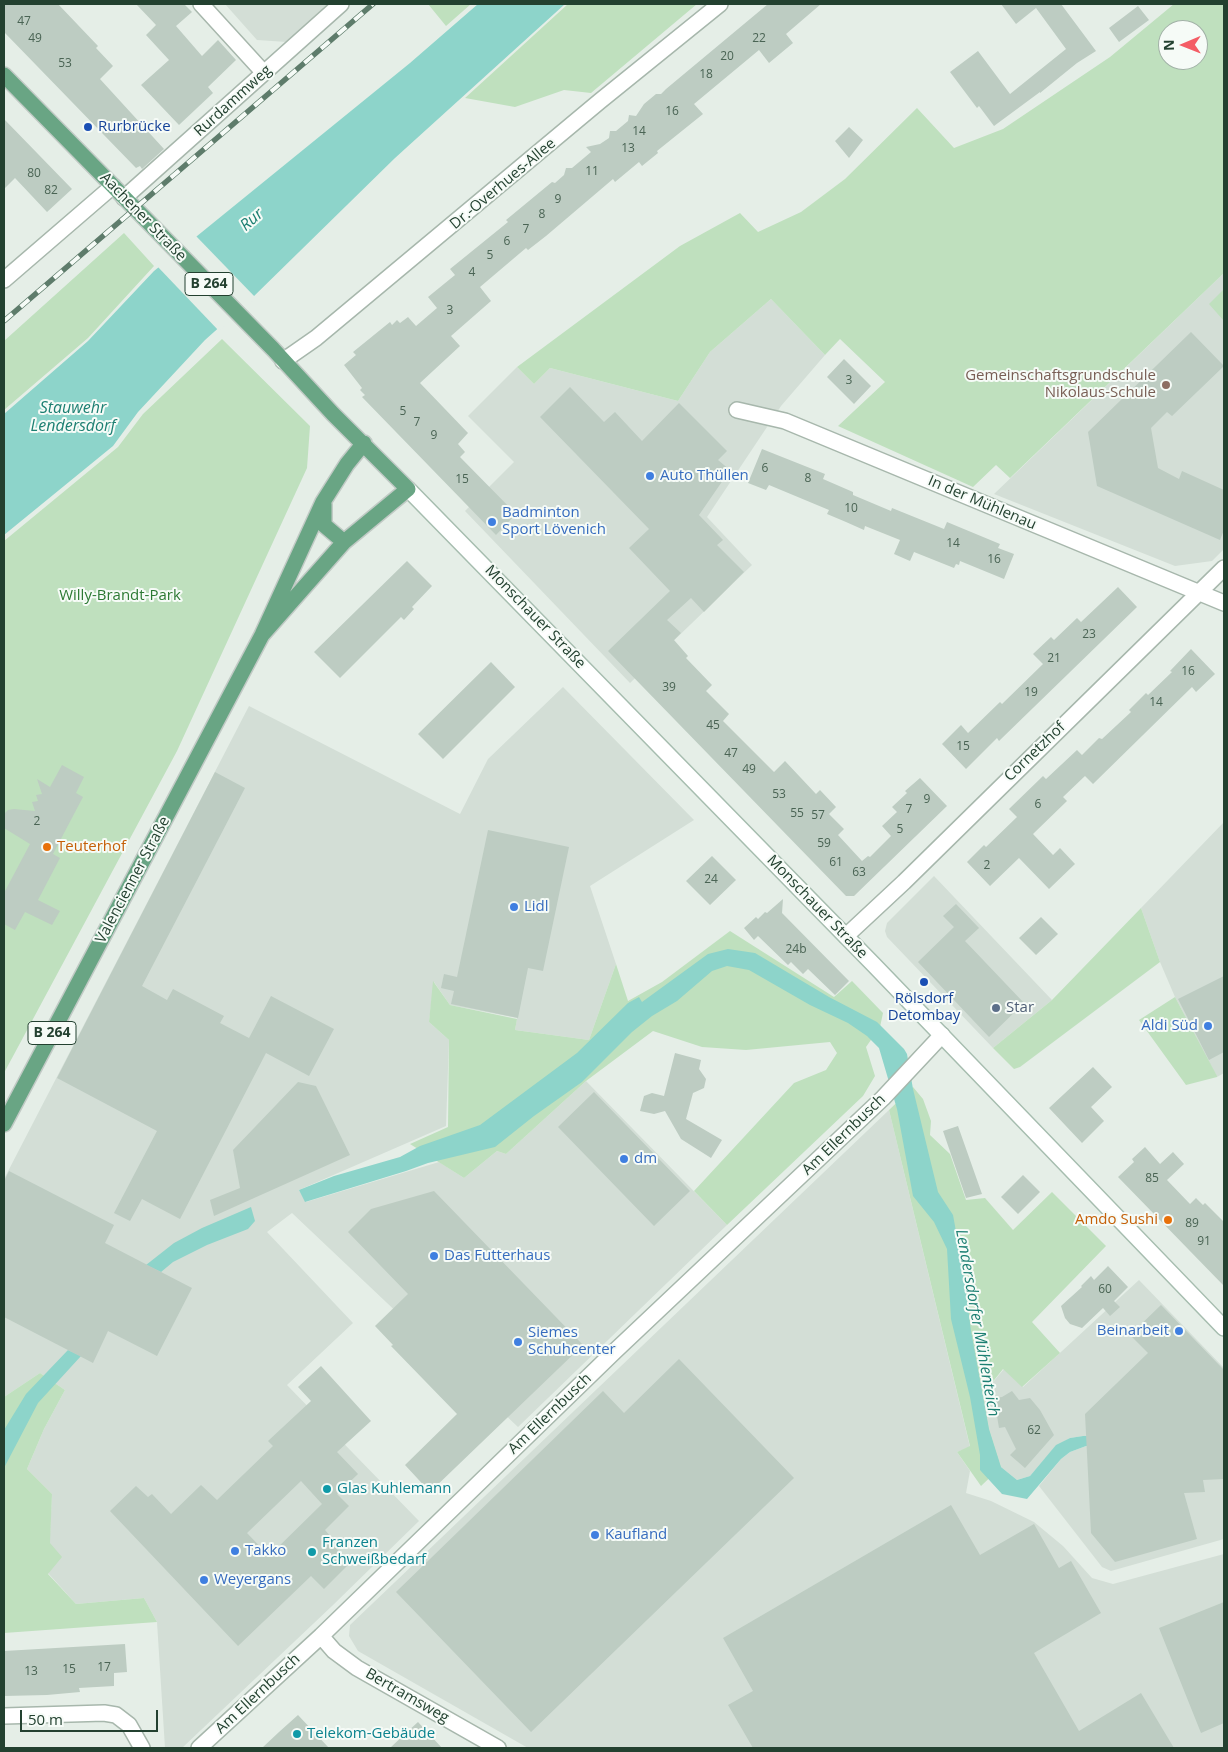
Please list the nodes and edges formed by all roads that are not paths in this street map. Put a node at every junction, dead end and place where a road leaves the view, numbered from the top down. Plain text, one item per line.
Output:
1 (201, 4) edge
2 (341, 4) edge
3 (720, 4) edge
4 (264, 73) junction
5 (4, 75) edge
6 (113, 186) junction
7 (124, 198) junction
8 (6, 278) edge
9 (283, 361) junction
10 (737, 410) dead end
11 (364, 443) junction
12 (408, 488) junction
13 (323, 502) junction
14 (344, 542) junction
15 (1224, 568) edge
16 (1198, 593) junction
17 (1224, 603) edge
18 (262, 635) junction
19 (846, 936) junction
20 (942, 1036) junction
21 (4, 1124) edge
22 (1224, 1328) edge
23 (321, 1636) junction
24 (4, 1716) edge
25 (142, 1748) edge
26 (199, 1748) edge
27 (498, 1748) edge

1 - 4 street
2 - 4 street, Rurdammweg
3 - 9 street, Dr.-Overhues-Allee
4 - 7 street, Rurdammweg
5 - 6 main road, Aachener Straße / B 264
6 - 7 main road, Aachener Straße / B 264
6 - 8 street
7 - 9 main road, Aachener Straße / B 264
9 - 11 main road, Aachener Straße / B 264
10 - 16 street, In der Mühlenau
11 - 12 main road, Aachener Straße / B 264
11 - 13 main road, Valencienner Straße / B 264
12 - 14 main road, Valencienner Straße / B 264
12 - 19 street, Monschauer Straße
13 - 14 main road
13 - 18 main road, Valencienner Straße / B 264
14 - 18 main road, Valencienner Straße / B 264
15 - 16 street, Cornetzhof
16 - 17 street, In der Mühlenau
16 - 19 street, Cornetzhof
18 - 21 main road, Valencienner Straße / B 264
19 - 20 street, Monschauer Straße
20 - 22 street, Monschauer Straße
20 - 23 street, Am Ellernbusch
23 - 26 street, Am Ellernbusch
23 - 27 street, Bertramsweg
24 - 25 street

